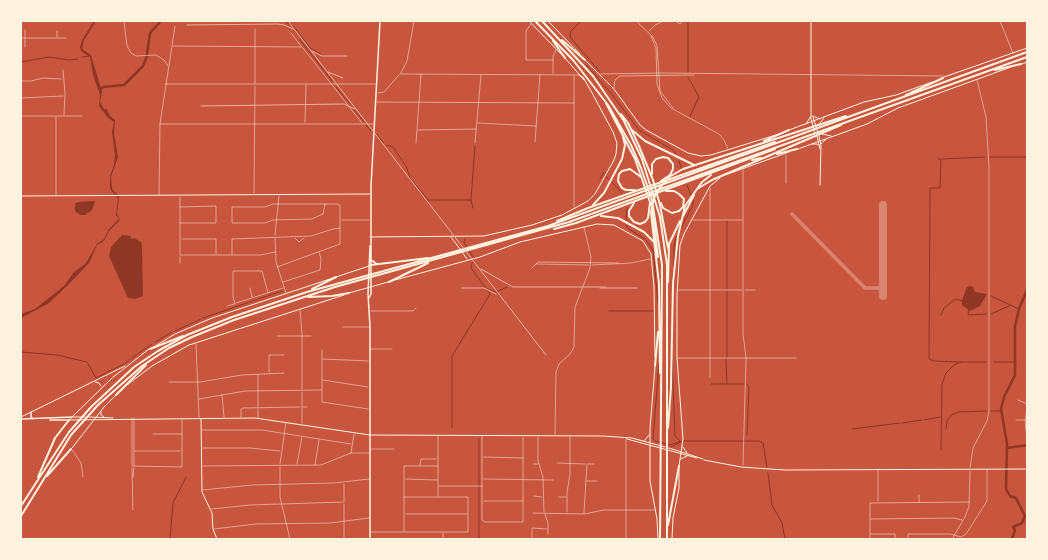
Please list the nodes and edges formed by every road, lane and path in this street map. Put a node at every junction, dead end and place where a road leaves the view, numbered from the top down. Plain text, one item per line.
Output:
1 (124, 21) edge
2 (380, 21) edge
3 (414, 21) edge
4 (529, 21) edge
5 (535, 21) edge
6 (542, 21) edge
7 (548, 21) edge
8 (636, 21) edge
9 (664, 21) edge
10 (675, 21) edge
11 (683, 21) edge
12 (811, 21) edge
13 (1000, 21) edge
14 (532, 24) junction
15 (175, 26) dead end
16 (255, 29) dead end
17 (25, 30) dead end
18 (57, 31) dead end
19 (171, 32) dead end
20 (291, 32) dead end
21 (553, 32) junction
22 (648, 32) junction
23 (174, 33) junction
24 (549, 35) junction
25 (651, 36) junction
26 (21, 38) edge
27 (25, 38) junction
28 (57, 38) junction
29 (66, 38) dead end
30 (172, 46) junction
31 (25, 47) dead end
32 (255, 47) junction
33 (302, 47) junction
34 (1027, 48) edge
35 (556, 49) junction
36 (1027, 52) edge
37 (1013, 53) junction
38 (1027, 57) edge
39 (565, 58) junction
40 (553, 60) junction
41 (585, 60) junction
42 (1027, 62) edge
43 (1021, 64) junction
44 (169, 67) junction
45 (574, 69) junction
46 (63, 70) dead end
47 (984, 72) junction
48 (620, 73) junction
49 (656, 73) junction
50 (659, 73) junction
51 (400, 74) junction
52 (421, 74) junction
53 (480, 74) junction
54 (540, 74) junction
55 (553, 74) junction
56 (579, 74) junction
57 (695, 74) junction
58 (812, 74) junction
59 (574, 75) junction
60 (599, 75) junction
61 (656, 75) junction
62 (620, 76) junction
63 (659, 76) junction
64 (948, 76) junction
65 (943, 78) junction
66 (63, 79) junction
67 (977, 80) junction
68 (21, 81) edge
69 (165, 84) junction
70 (255, 84) junction
71 (306, 84) junction
72 (333, 84) junction
73 (377, 84) junction
74 (614, 89) junction
75 (376, 93) junction
76 (601, 95) junction
77 (65, 96) junction
78 (21, 98) edge
79 (610, 99) junction
80 (376, 102) junction
81 (419, 102) junction
82 (478, 102) junction
83 (538, 102) junction
84 (574, 103) junction
85 (878, 106) junction
86 (673, 108) junction
87 (863, 112) junction
88 (34, 114) dead end
89 (812, 115) junction
90 (21, 116) edge
91 (35, 116) junction
92 (56, 116) junction
93 (64, 116) junction
94 (82, 116) dead end
95 (826, 116) junction
96 (820, 119) junction
97 (813, 122) junction
98 (477, 123) junction
99 (628, 123) junction
100 (160, 124) junction
101 (255, 124) junction
102 (305, 124) junction
103 (363, 124) junction
104 (375, 124) junction
105 (806, 124) junction
106 (537, 126) junction
107 (476, 129) junction
108 (417, 130) junction
109 (789, 130) junction
110 (826, 131) junction
111 (622, 134) junction
112 (797, 135) junction
113 (833, 136) junction
114 (828, 137) junction
115 (796, 140) junction
116 (819, 140) junction
117 (535, 142) dead end
118 (416, 143) dead end
119 (476, 143) dead end
120 (811, 144) junction
121 (821, 144) junction
122 (820, 148) junction
123 (797, 149) junction
124 (728, 151) junction
125 (786, 153) junction
126 (734, 155) junction
127 (741, 163) junction
128 (709, 164) junction
129 (743, 169) junction
130 (723, 170) junction
131 (652, 180) junction
132 (645, 182) junction
133 (658, 183) junction
134 (786, 183) dead end
135 (820, 185) dead end
136 (710, 186) junction
137 (642, 188) junction
138 (659, 193) junction
139 (180, 194) junction
140 (254, 194) junction
141 (279, 194) junction
142 (371, 194) junction
143 (159, 195) junction
144 (21, 196) edge
145 (56, 196) junction
146 (657, 198) junction
147 (651, 200) junction
148 (659, 201) junction
149 (635, 202) junction
150 (279, 204) junction
151 (325, 204) junction
152 (180, 206) junction
153 (588, 208) junction
154 (574, 209) junction
155 (595, 216) junction
156 (277, 220) junction
157 (341, 220) junction
158 (370, 220) junction
159 (692, 220) junction
160 (710, 220) junction
161 (744, 220) junction
162 (180, 223) junction
163 (548, 226) junction
164 (584, 227) junction
165 (341, 228) junction
166 (539, 232) junction
167 (275, 236) junction
168 (295, 236) junction
169 (304, 236) junction
170 (370, 237) junction
171 (451, 237) junction
172 (456, 237) junction
173 (180, 239) junction
174 (454, 241) junction
175 (370, 246) junction
176 (657, 251) junction
177 (275, 252) junction
178 (319, 252) junction
179 (180, 255) junction
180 (216, 255) junction
181 (232, 255) junction
182 (669, 255) junction
183 (433, 257) junction
184 (652, 259) junction
185 (371, 260) junction
186 (468, 260) junction
187 (433, 261) junction
188 (591, 262) junction
189 (180, 263) dead end
190 (378, 264) junction
191 (536, 264) junction
192 (619, 264) junction
193 (590, 265) junction
194 (370, 266) junction
195 (277, 267) junction
196 (532, 268) dead end
197 (336, 277) junction
198 (282, 282) junction
199 (389, 282) junction
200 (371, 286) junction
201 (368, 287) junction
202 (250, 288) dead end
203 (284, 288) junction
204 (667, 289) junction
205 (677, 290) junction
206 (710, 290) junction
207 (743, 290) junction
208 (755, 290) dead end
209 (307, 292) junction
210 (268, 293) junction
211 (286, 293) junction
212 (349, 293) junction
213 (252, 298) junction
214 (300, 298) junction
215 (369, 298) junction
216 (235, 304) junction
217 (228, 306) dead end
218 (416, 308) dead end
219 (300, 309) junction
220 (370, 311) junction
221 (659, 316) junction
222 (662, 324) junction
223 (343, 327) dead end
224 (370, 327) junction
225 (192, 332) junction
226 (277, 336) dead end
227 (302, 336) junction
228 (311, 336) dead end
229 (196, 343) junction
230 (150, 348) junction
231 (370, 349) junction
232 (392, 349) dead end
233 (322, 350) dead end
234 (284, 355) dead end
235 (677, 358) junction
236 (710, 358) junction
237 (746, 358) junction
238 (796, 358) dead end
239 (322, 359) junction
240 (151, 360) junction
241 (370, 361) junction
242 (126, 366) junction
243 (655, 366) junction
244 (269, 373) junction
245 (284, 373) dead end
246 (258, 374) junction
247 (710, 377) dead end
248 (322, 380) junction
249 (94, 382) junction
250 (169, 382) dead end
251 (198, 382) junction
252 (100, 388) junction
253 (370, 388) junction
254 (302, 390) junction
255 (322, 390) junction
256 (258, 391) junction
257 (660, 392) junction
258 (116, 395) junction
259 (222, 395) junction
260 (199, 400) junction
261 (1018, 400) dead end
262 (1027, 404) edge
263 (302, 407) junction
264 (307, 407) dead end
265 (258, 408) junction
266 (102, 410) junction
267 (370, 410) junction
268 (1027, 410) edge
269 (31, 412) junction
270 (72, 417) junction
271 (96, 417) junction
272 (105, 417) junction
273 (21, 418) edge
274 (133, 418) junction
275 (182, 418) junction
276 (200, 418) junction
277 (224, 418) junction
278 (241, 418) junction
279 (258, 418) junction
280 (33, 419) junction
281 (48, 419) junction
282 (114, 419) junction
283 (69, 420) junction
284 (94, 420) junction
285 (1016, 420) dead end
286 (1025, 420) junction
287 (59, 421) junction
288 (286, 422) junction
289 (302, 424) junction
290 (63, 427) junction
291 (202, 430) junction
292 (667, 431) junction
293 (1026, 431) dead end
294 (284, 433) junction
295 (354, 433) junction
296 (153, 434) dead end
297 (182, 434) junction
298 (650, 434) junction
299 (370, 435) junction
300 (438, 435) junction
301 (482, 435) junction
302 (524, 435) junction
303 (538, 435) junction
304 (555, 435) junction
305 (570, 435) junction
306 (302, 436) junction
307 (626, 438) junction
308 (319, 439) junction
309 (643, 441) junction
310 (650, 443) junction
311 (353, 444) junction
312 (682, 445) junction
313 (650, 446) junction
314 (202, 448) junction
315 (71, 449) junction
316 (370, 449) junction
317 (394, 449) dead end
318 (132, 451) junction
319 (134, 451) junction
320 (182, 451) junction
321 (281, 451) junction
322 (681, 452) junction
323 (351, 453) junction
324 (369, 453) junction
325 (681, 454) junction
326 (688, 455) junction
327 (482, 457) junction
328 (524, 458) junction
329 (438, 459) junction
330 (680, 459) junction
331 (557, 463) dead end
332 (533, 464) dead end
333 (539, 464) junction
334 (570, 464) junction
335 (586, 464) junction
336 (594, 464) dead end
337 (315, 465) junction
338 (132, 466) junction
339 (134, 466) junction
340 (202, 466) junction
341 (280, 466) junction
342 (297, 466) junction
343 (420, 466) junction
344 (438, 466) junction
345 (679, 466) junction
346 (743, 467) junction
347 (878, 469) junction
348 (970, 469) junction
349 (987, 469) junction
350 (1027, 469) edge
351 (83, 477) dead end
352 (133, 478) junction
353 (370, 479) junction
354 (482, 479) junction
355 (523, 479) junction
356 (44, 480) junction
357 (404, 480) junction
358 (438, 480) junction
359 (543, 480) junction
360 (553, 480) dead end
361 (586, 481) junction
362 (597, 481) dead end
363 (344, 482) junction
364 (34, 484) junction
365 (280, 484) junction
366 (438, 486) junction
367 (482, 486) junction
368 (202, 490) junction
369 (919, 495) dead end
370 (534, 496) dead end
371 (543, 496) junction
372 (559, 496) dead end
373 (404, 497) junction
374 (438, 497) junction
375 (567, 497) junction
376 (482, 501) junction
377 (524, 501) junction
378 (344, 502) junction
379 (919, 502) junction
380 (970, 502) junction
381 (974, 502) dead end
382 (878, 503) junction
383 (281, 504) junction
384 (21, 506) edge
385 (210, 509) junction
386 (133, 510) dead end
387 (626, 510) junction
388 (655, 510) junction
389 (533, 513) dead end
390 (544, 513) junction
391 (567, 513) junction
392 (404, 514) junction
393 (468, 514) junction
394 (584, 514) junction
395 (21, 516) edge
396 (370, 518) junction
397 (870, 519) junction
398 (963, 520) junction
399 (344, 522) junction
400 (286, 524) junction
401 (548, 528) junction
402 (213, 529) junction
403 (667, 530) junction
404 (370, 532) junction
405 (404, 532) junction
406 (443, 532) junction
407 (548, 534) dead end
408 (870, 534) junction
409 (953, 536) junction
410 (217, 539) edge
411 (290, 539) edge
412 (344, 539) edge
413 (370, 539) edge
414 (443, 539) edge
415 (532, 539) edge
416 (626, 539) edge
417 (659, 539) edge
418 (667, 539) edge
419 (672, 539) edge
420 (870, 539) edge
421 (895, 539) edge
422 (908, 539) edge
423 (952, 539) edge

1 - 44 street
2 - 73 main road
3 - 51 street
4 - 14 main road
5 - 24 highway
6 - 21 highway
7 - 41 main road
8 - 22 street
9 - 22 street
10 - 11 street
12 - 58 main road
13 - 37 street
14 - 35 main road
14 - 40 street
15 - 23 street
16 - 32 street
17 - 27 street
18 - 28 street
19 - 23 street
20 - 33 street
21 - 41 highway
21 - 79 highway
22 - 25 street
23 - 30 street
24 - 39 highway
24 - 76 highway
25 - 49 street
25 - 50 street
26 - 27 street
27 - 28 street
27 - 31 street
28 - 29 street
30 - 32 street
30 - 44 street
32 - 33 street
32 - 70 street
33 - 72 street
34 - 37 main road
35 - 39 main road
35 - 40 street
36 - 85 highway
37 - 64 main road
38 - 47 highway
39 - 45 main road
40 - 55 street
41 - 60 main road
42 - 43 main road
43 - 47 highway
43 - 67 main road
44 - 69 street
45 - 56 main road
45 - 59 street
46 - 66 street
47 - 110 highway
48 - 49 street
48 - 60 street
48 - 62 street
49 - 50 street
49 - 61 street
50 - 57 street
50 - 63 street
51 - 52 street
51 - 75 street
52 - 53 street
52 - 81 street
53 - 54 street
53 - 82 street
54 - 55 street
54 - 83 street
55 - 59 street
56 - 59 street
56 - 154 main road
57 - 58 street
57 - 63 street
58 - 64 street
58 - 89 main road
59 - 84 street
60 - 74 main road
61 - 62 street
61 - 63 street
61 - 86 street
62 - 74 street
63 - 86 street
64 - 65 main road
65 - 85 highway
65 - 95 main road
66 - 68 street
66 - 77 street
67 - 113 main road
67 - 348 street
69 - 70 street
69 - 100 street
70 - 71 street
70 - 101 street
71 - 72 street
71 - 102 street
72 - 73 street
72 - 103 street
73 - 75 main road
74 - 124 main road
75 - 80 main road
76 - 111 highway
76 - 132 highway
77 - 78 street
77 - 93 street
79 - 99 highway
79 - 131 highway
80 - 81 street
80 - 104 main road
81 - 82 street
81 - 108 street
82 - 83 street
82 - 98 street
83 - 84 street
83 - 106 street
84 - 154 street
85 - 87 highway
86 - 124 street
87 - 112 highway
87 - 221 highway
88 - 91 street
89 - 96 main road
89 - 97 main road
89 - 105 main road
90 - 91 street
91 - 92 street
92 - 93 street
92 - 145 street
93 - 94 street
95 - 96 main road
95 - 113 main road
96 - 97 main road
97 - 105 main road
97 - 116 main road
98 - 106 street
98 - 107 street
99 - 128 highway
99 - 131 highway
100 - 101 street
100 - 143 street
101 - 102 street
101 - 140 street
102 - 103 street
103 - 104 street
104 - 142 main road
105 - 109 main road
106 - 117 street
107 - 108 street
107 - 119 street
108 - 118 street
109 - 124 main road
109 - 126 highway
110 - 115 highway
110 - 292 highway
111 - 132 highway
111 - 153 highway
112 - 126 highway
112 - 163 highway
113 - 114 main road
114 - 116 main road
114 - 121 main road
115 - 127 highway
115 - 166 highway
116 - 120 main road
116 - 121 main road
116 - 122 main road
120 - 122 main road
120 - 123 main road
121 - 122 main road
122 - 135 main road
123 - 125 main road
123 - 127 highway
125 - 129 main road
125 - 134 street
126 - 128 highway
127 - 130 highway
128 - 133 highway
129 - 136 main road
129 - 161 street
130 - 138 highway
130 - 182 highway
131 - 133 highway
131 - 146 highway
132 - 137 highway
132 - 147 highway
133 - 137 highway
136 - 159 main road
136 - 160 street
137 - 153 highway
138 - 148 highway
138 - 149 highway
139 - 140 main road
139 - 143 main road
139 - 152 street
140 - 141 main road
141 - 142 main road
141 - 150 street
142 - 158 main road
143 - 145 main road
144 - 145 main road
146 - 148 highway
146 - 204 highway
147 - 149 highway
147 - 176 highway
147 - 222 highway
148 - 182 highway
149 - 155 highway
150 - 151 street
150 - 156 street
150 - 156 street
151 - 156 street
151 - 157 street
152 - 162 street
152 - 162 street
153 - 163 highway
154 - 172 main road
155 - 166 highway
155 - 176 highway
156 - 167 street
157 - 158 street
157 - 165 street
158 - 170 main road
159 - 160 street
159 - 205 main road
160 - 161 street
160 - 206 street
161 - 207 street
162 - 173 street
163 - 183 highway
164 - 184 main road
164 - 186 main road
164 - 188 street
165 - 169 street
165 - 178 street
166 - 187 highway
167 - 168 street
167 - 177 street
167 - 181 street
168 - 169 street
168 - 169 street
170 - 171 main road
170 - 175 main road
171 - 172 main road
171 - 174 main road
172 - 174 main road
173 - 179 street
173 - 180 street
174 - 186 main road
175 - 185 main road
175 - 194 main road
176 - 222 highway
177 - 181 street
177 - 195 street
178 - 195 street
178 - 198 street
179 - 180 street
179 - 189 street
180 - 181 street
182 - 204 highway
183 - 190 highway
183 - 209 highway
184 - 192 street
184 - 243 main road
185 - 190 highway
185 - 194 main road
186 - 199 main road
187 - 199 highway
187 - 214 highway
188 - 191 street
188 - 192 street
188 - 193 street
190 - 194 highway
191 - 193 street
191 - 196 street
192 - 193 street
193 - 304 street
194 - 197 main road
194 - 200 main road
194 - 201 main road
195 - 198 street
197 - 209 highway
197 - 211 main road
198 - 203 street
199 - 200 main road
200 - 201 main road
200 - 215 main road
201 - 212 main road
201 - 215 main road
202 - 213 street
203 - 210 street
203 - 211 street
204 - 292 highway
205 - 206 street
205 - 235 main road
206 - 207 street
206 - 236 street
207 - 208 street
207 - 237 street
209 - 225 highway
210 - 213 street
210 - 216 street
211 - 230 main road
212 - 214 highway
212 - 219 main road
213 - 216 street
214 - 240 highway
215 - 220 main road
216 - 217 street
218 - 220 street
219 - 227 street
219 - 229 main road
220 - 224 main road
221 - 243 highway
221 - 257 highway
222 - 257 highway
223 - 224 street
224 - 231 main road
225 - 230 highway
225 - 364 highway
226 - 227 street
227 - 228 street
227 - 254 street
229 - 251 street
229 - 258 main road
230 - 242 main road
231 - 232 street
231 - 241 main road
233 - 239 street
234 - 244 street
235 - 236 street
235 - 312 main road
236 - 237 street
236 - 247 street
237 - 238 street
237 - 346 street
239 - 241 street
239 - 248 street
240 - 258 highway
240 - 356 highway
241 - 253 main road
242 - 249 main road
242 - 252 main road
243 - 298 main road
244 - 245 street
244 - 246 street
246 - 251 street
246 - 256 street
248 - 253 street
248 - 255 street
249 - 252 main road
249 - 269 main road
250 - 251 street
251 - 260 street
252 - 270 main road
253 - 267 main road
254 - 255 street
254 - 256 street
254 - 263 street
255 - 267 street
256 - 259 street
256 - 265 street
257 - 417 highway
258 - 266 main road
259 - 260 street
259 - 277 street
260 - 276 street
261 - 262 street
263 - 264 street
263 - 265 street
263 - 289 street
265 - 278 street
265 - 279 street
266 - 271 main road
266 - 272 main road
267 - 299 main road
268 - 286 street
269 - 273 main road
269 - 280 main road
270 - 271 main road
270 - 281 main road
270 - 283 main road
271 - 272 main road
271 - 284 main road
272 - 282 main road
273 - 280 main road
274 - 275 main road
274 - 282 main road
274 - 318 street
274 - 319 street
275 - 276 main road
275 - 297 street
276 - 277 main road
276 - 291 main road
277 - 278 main road
278 - 279 main road
279 - 288 main road
280 - 281 main road
281 - 287 main road
282 - 284 main road
283 - 284 main road
283 - 287 main road
283 - 290 highway
284 - 315 main road
285 - 286 street
286 - 293 street
287 - 290 main road
288 - 289 main road
288 - 294 street
289 - 295 main road
290 - 364 highway
291 - 294 street
291 - 314 main road
292 - 403 highway
294 - 306 street
294 - 321 street
295 - 299 main road
295 - 311 street
296 - 297 street
297 - 320 street
298 - 309 main road
298 - 310 main road
299 - 300 main road
299 - 316 main road
300 - 301 main road
300 - 329 street
301 - 302 main road
301 - 327 street
302 - 303 main road
302 - 328 street
303 - 304 main road
303 - 333 street
304 - 305 main road
305 - 307 main road
305 - 334 street
306 - 308 street
306 - 342 street
307 - 309 main road
307 - 313 main road
307 - 387 street
308 - 311 street
308 - 337 street
309 - 310 main road
310 - 313 main road
310 - 322 main road
311 - 323 street
312 - 322 main road
312 - 326 main road
313 - 325 main road
313 - 388 main road
314 - 321 street
314 - 340 main road
315 - 351 street
315 - 356 highway
316 - 317 street
316 - 324 main road
318 - 319 street
318 - 338 street
319 - 320 street
319 - 339 street
320 - 339 street
321 - 341 street
322 - 325 main road
322 - 326 main road
323 - 324 street
323 - 337 street
324 - 353 main road
325 - 326 main road
325 - 330 main road
326 - 330 main road
326 - 346 main road
327 - 328 street
327 - 354 street
328 - 355 street
329 - 343 street
329 - 344 street
330 - 345 main road
331 - 334 street
332 - 333 street
333 - 359 street
334 - 335 street
334 - 375 street
335 - 336 street
335 - 361 street
337 - 342 street
338 - 339 street
338 - 352 street
339 - 352 street
340 - 341 street
340 - 368 main road
341 - 342 street
341 - 365 street
343 - 344 street
343 - 357 street
344 - 358 street
345 - 403 highway
345 - 419 main road
346 - 347 main road
347 - 348 main road
347 - 382 street
348 - 349 main road
348 - 380 street
349 - 350 main road
349 - 409 street
352 - 386 street
353 - 363 street
353 - 396 main road
354 - 355 street
354 - 367 street
355 - 359 street
355 - 377 street
356 - 395 highway
357 - 358 street
357 - 373 street
358 - 366 street
359 - 360 street
359 - 371 street
361 - 362 street
361 - 394 street
363 - 365 street
363 - 378 street
364 - 384 highway
365 - 368 street
365 - 383 street
366 - 367 street
366 - 374 street
367 - 376 street
368 - 385 main road
369 - 379 street
370 - 371 street
371 - 390 street
372 - 375 street
373 - 374 street
373 - 392 street
374 - 393 street
375 - 391 street
376 - 377 street
376 - 377 street
378 - 383 street
378 - 399 street
379 - 380 street
379 - 382 street
380 - 381 street
380 - 398 street
382 - 397 street
383 - 385 street
383 - 400 street
385 - 402 main road
387 - 388 street
387 - 394 street
387 - 416 street
388 - 417 main road
389 - 390 street
390 - 391 street
390 - 401 street
391 - 394 street
392 - 393 street
392 - 405 street
393 - 406 street
396 - 399 street
396 - 404 main road
397 - 398 street
397 - 408 street
398 - 409 street
399 - 400 street
399 - 412 street
400 - 402 street
400 - 411 street
401 - 407 street
401 - 415 street
402 - 410 main road
403 - 418 highway
404 - 405 street
404 - 413 main road
405 - 406 street
406 - 414 street
408 - 420 street
408 - 421 street
409 - 422 street
409 - 423 street

